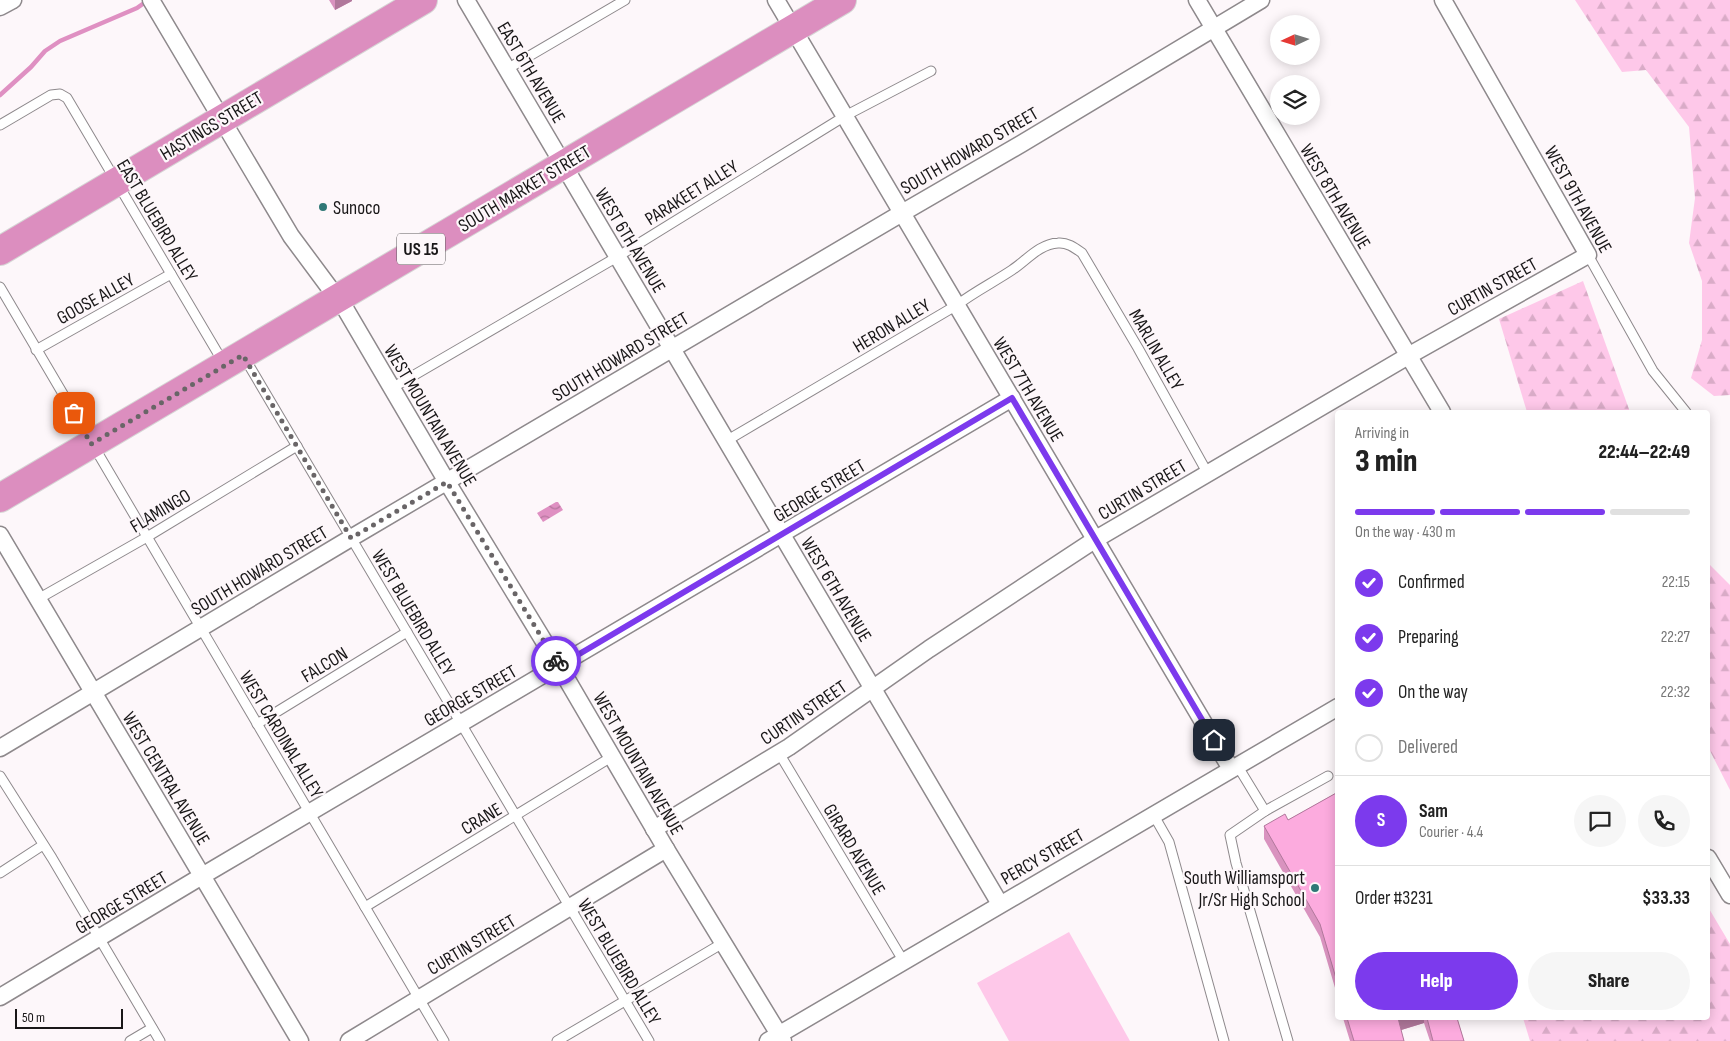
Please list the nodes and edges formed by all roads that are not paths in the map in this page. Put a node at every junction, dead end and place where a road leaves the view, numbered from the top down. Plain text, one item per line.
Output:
1 (13, 0) edge
2 (151, 0) edge
3 (423, 0) edge
4 (466, 0) edge
5 (625, 0) edge
6 (776, 0) edge
7 (842, 0) edge
8 (1197, 0) edge
9 (1262, 0) edge
10 (1443, 0) edge
11 (0, 7) edge
12 (1214, 28) junction
13 (793, 29) junction
14 (507, 69) junction
15 (931, 71) dead end
16 (845, 116) junction
17 (222, 119) junction
18 (0, 125) edge
19 (563, 165) junction
20 (116, 182) junction
21 (902, 213) junction
22 (1072, 246) joint
23 (0, 250) edge
24 (1588, 255) junction
25 (618, 257) junction
26 (170, 274) junction
27 (0, 287) edge
28 (338, 298) junction
29 (957, 305) junction
30 (672, 349) junction
31 (36, 350) junction
32 (1408, 356) junction
33 (234, 360) junction
34 (392, 388) junction
35 (1012, 398) junction
36 (1441, 410) edge
37 (1684, 410) edge
38 (726, 441) junction
39 (91, 444) junction
40 (297, 446) junction
41 (1208, 474) junction
42 (447, 482) junction
43 (0, 498) edge
44 (0, 535) edge
45 (782, 535) junction
46 (146, 537) junction
47 (351, 538) junction
48 (1096, 540) junction
49 (38, 599) junction
50 (201, 629) junction
51 (407, 632) junction
52 (559, 666) junction
53 (873, 689) junction
54 (94, 693) junction
55 (1335, 709) edge
56 (461, 723) junction
57 (257, 724) junction
58 (0, 748) edge
59 (779, 752) junction
60 (612, 756) junction
61 (1234, 767) junction
62 (0, 776) edge
63 (1328, 776) dead end
64 (1265, 811) junction
65 (310, 813) junction
66 (1153, 814) junction
67 (516, 816) junction
68 (654, 829) junction
69 (43, 845) junction
70 (666, 849) junction
71 (1710, 861) edge
72 (0, 873) edge
73 (202, 876) junction
74 (1730, 895) edge
75 (1000, 904) junction
76 (365, 907) junction
77 (570, 908) junction
78 (99, 939) junction
79 (723, 942) junction
80 (904, 962) junction
81 (0, 997) edge
82 (419, 999) junction
83 (625, 1001) junction
84 (152, 1028) junction
85 (777, 1039) edge
86 (130, 1041) edge
87 (160, 1041) edge
88 (300, 1041) edge
89 (349, 1041) edge
90 (444, 1041) edge
91 (557, 1041) edge
92 (649, 1041) edge
93 (1224, 1041) edge
94 (1288, 1041) edge

1 - 11 street
2 - 17 street, WEST MOUNTAIN AVENUE
3 - 17 highway, HASTINGS STREET
4 - 14 street, EAST 6TH AVENUE
5 - 14 lane
6 - 13 street, WEST 7TH AVENUE
7 - 13 highway, SOUTH MARKET STREET / US 15
8 - 12 street, WEST 8TH AVENUE
9 - 12 street, SOUTH HOWARD STREET
10 - 24 street, WEST 9TH AVENUE
12 - 21 street, SOUTH HOWARD STREET
12 - 32 street, WEST 8TH AVENUE
13 - 16 street, WEST 7TH AVENUE
13 - 19 highway, SOUTH MARKET STREET / US 15
14 - 19 street, EAST 6TH AVENUE
15 - 16 lane, PARAKEET ALLEY
16 - 21 street, WEST 7TH AVENUE
16 - 25 lane, PARAKEET ALLEY
17 - 20 highway, HASTINGS STREET
17 - 28 street, WEST MOUNTAIN AVENUE
18 - 20 lane, EAST BLUEBIRD ALLEY
19 - 25 street, WEST 6TH AVENUE
19 - 28 highway, SOUTH MARKET STREET / US 15
20 - 23 highway, HASTINGS STREET
20 - 26 lane, EAST BLUEBIRD ALLEY
21 - 29 street, WEST 7TH AVENUE
21 - 30 street, SOUTH HOWARD STREET
22 - 29 lane, HERON ALLEY
22 - 41 lane, MARLIN ALLEY
24 - 32 street, CURTIN STREET
24 - 37 lane, WEST 9TH AVENUE
25 - 30 street, WEST 6TH AVENUE
25 - 34 lane, PARAKEET ALLEY
26 - 31 lane, GOOSE ALLEY
26 - 33 lane, EAST BLUEBIRD ALLEY
27 - 31 lane, WEST CARDINAL ALLEY
28 - 33 highway, SOUTH MARKET STREET / US 15
28 - 34 street, WEST MOUNTAIN AVENUE
29 - 35 street, WEST 7TH AVENUE
29 - 38 lane, HERON ALLEY
30 - 38 street, WEST 6TH AVENUE
30 - 42 street, SOUTH HOWARD STREET
31 - 39 lane, WEST CARDINAL ALLEY
32 - 36 street, WEST 8TH AVENUE
32 - 41 street, CURTIN STREET
33 - 39 highway, SOUTH MARKET STREET / US 15
33 - 40 lane, WEST BLUEBIRD ALLEY
34 - 42 street, WEST MOUNTAIN AVENUE
35 - 45 street, GEORGE STREET
35 - 48 street, WEST 7TH AVENUE
38 - 45 street, WEST 6TH AVENUE
39 - 43 highway, SOUTH MARKET STREET / US 15
39 - 46 lane, WEST CARDINAL ALLEY
40 - 46 lane, FLAMINGO
40 - 47 lane, WEST BLUEBIRD ALLEY
41 - 48 street, CURTIN STREET
42 - 47 street, SOUTH HOWARD STREET
42 - 52 street, WEST MOUNTAIN AVENUE
44 - 49 street, WEST CENTRAL AVENUE
45 - 52 street, GEORGE STREET
45 - 53 street, WEST 6TH AVENUE
46 - 49 lane, FLAMINGO
46 - 50 lane, WEST CARDINAL ALLEY
47 - 50 street, SOUTH HOWARD STREET
47 - 51 lane, WEST BLUEBIRD ALLEY
48 - 53 street, CURTIN STREET
48 - 61 street, WEST 7TH AVENUE
49 - 54 street, WEST CENTRAL AVENUE
50 - 54 street, SOUTH HOWARD STREET
50 - 57 lane, WEST CARDINAL ALLEY
51 - 56 lane, WEST BLUEBIRD ALLEY
51 - 57 lane, FALCON
52 - 56 street, GEORGE STREET
52 - 60 street, WEST MOUNTAIN AVENUE
53 - 59 street, CURTIN STREET
53 - 75 street, WEST 6TH AVENUE
54 - 58 street, SOUTH HOWARD STREET
54 - 73 street, WEST CENTRAL AVENUE
55 - 61 street, PERCY STREET
56 - 65 street, GEORGE STREET
56 - 67 lane, WEST BLUEBIRD ALLEY
57 - 65 lane, WEST CARDINAL ALLEY
59 - 68 street, CURTIN STREET
59 - 80 lane, GIRARD AVENUE
60 - 67 lane, CRANE
60 - 68 street, WEST MOUNTAIN AVENUE
61 - 64 lane
61 - 66 street, PERCY STREET
62 - 69 lane
63 - 64 lane
64 - 94 lane
65 - 73 street, GEORGE STREET
65 - 76 lane, WEST CARDINAL ALLEY
66 - 75 street, PERCY STREET
66 - 93 lane
67 - 76 lane, CRANE
67 - 77 lane, WEST BLUEBIRD ALLEY
68 - 70 street, WEST MOUNTAIN AVENUE
69 - 72 lane
69 - 78 lane
70 - 77 street, CURTIN STREET
70 - 79 street, WEST MOUNTAIN AVENUE
71 - 74 street
73 - 78 street, GEORGE STREET
73 - 88 street, WEST CENTRAL AVENUE
75 - 80 street, PERCY STREET
76 - 82 lane, WEST CARDINAL ALLEY
77 - 82 street, CURTIN STREET
77 - 83 lane, WEST BLUEBIRD ALLEY
78 - 81 street, GEORGE STREET
78 - 84 lane
79 - 83 lane
79 - 85 street, WEST MOUNTAIN AVENUE
80 - 85 street, PERCY STREET
82 - 89 street, CURTIN STREET
82 - 90 lane, WEST CARDINAL ALLEY
83 - 91 lane
83 - 92 lane, WEST BLUEBIRD ALLEY
84 - 86 lane
84 - 87 lane

